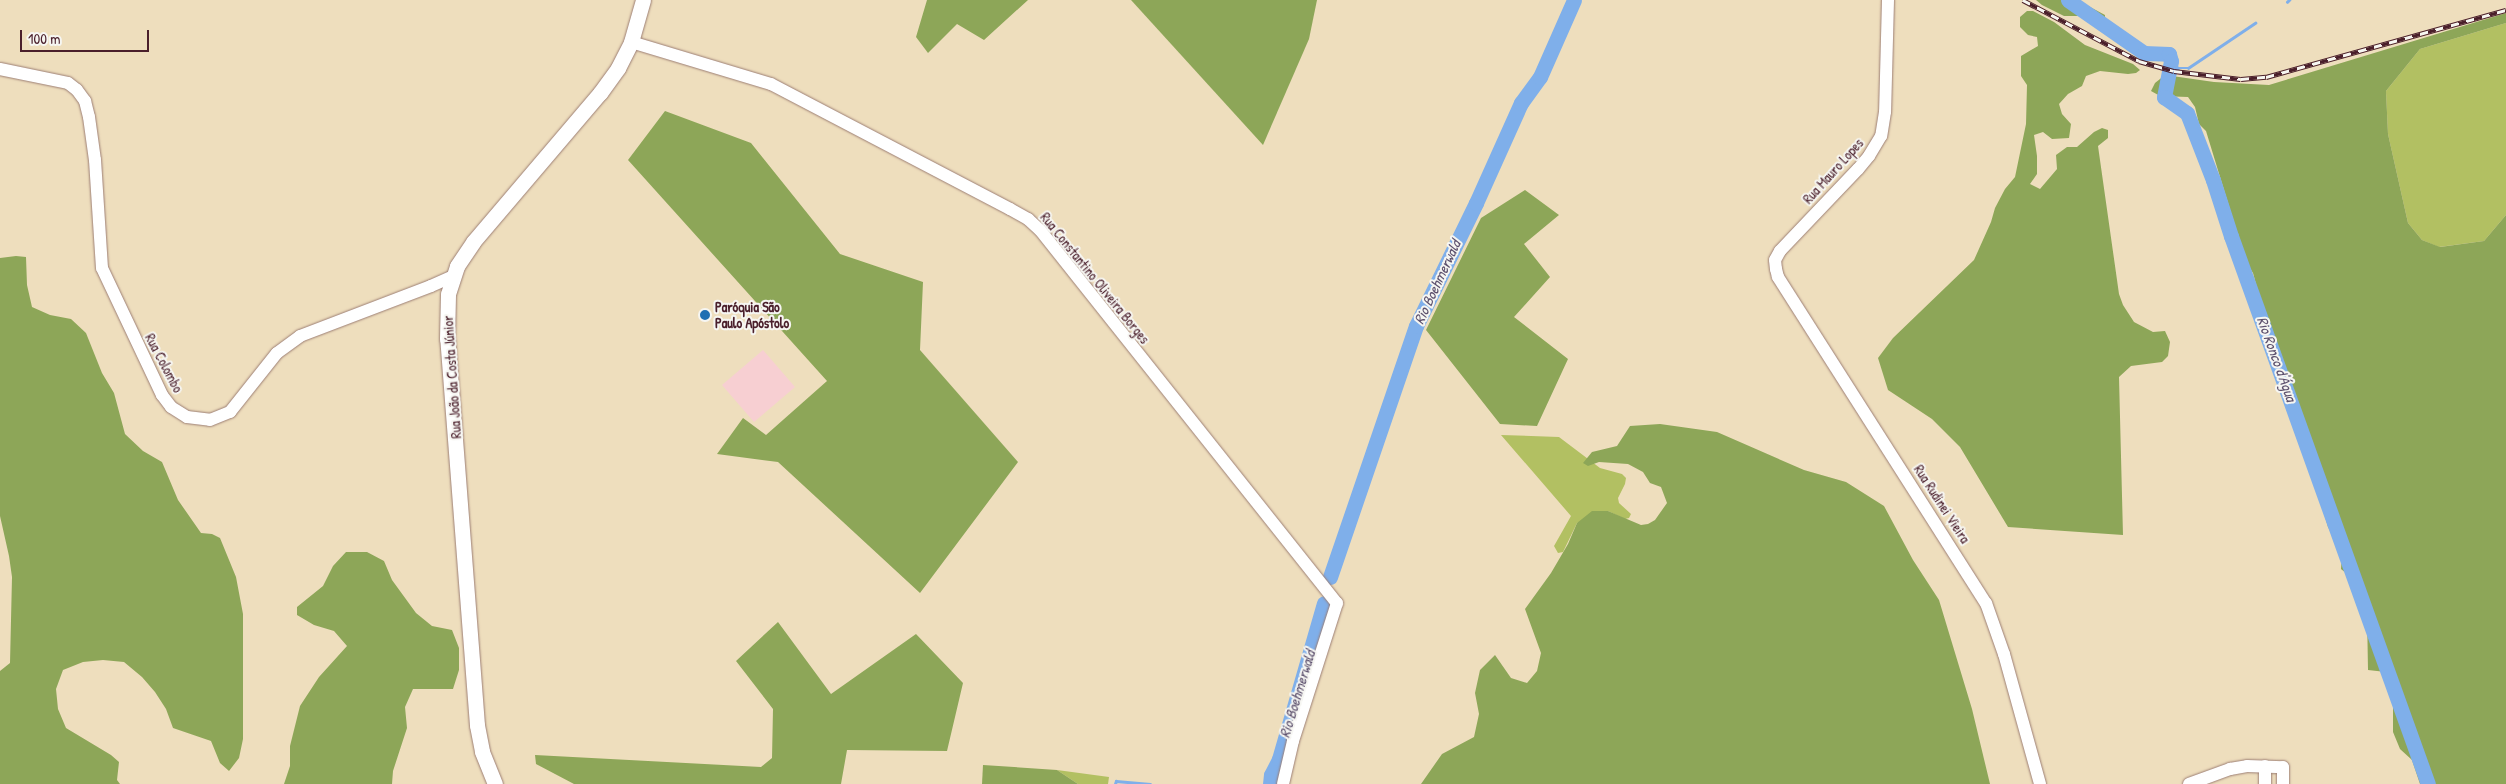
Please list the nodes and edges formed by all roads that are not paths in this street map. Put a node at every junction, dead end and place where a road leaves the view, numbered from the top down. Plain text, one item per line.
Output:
1 (643, 0) edge
2 (1888, 0) edge
3 (631, 42) junction
4 (0, 68) edge
5 (1775, 260) joint
6 (453, 276) junction
7 (2265, 766) junction
8 (495, 784) edge
9 (1283, 784) edge
10 (2040, 784) edge
11 (2189, 784) edge
12 (2265, 784) edge
13 (2283, 784) edge

1 - 3 main road, Rua João da Costa Júnior
2 - 5 street, Rua Mauro Lopes
3 - 6 main road, Rua João da Costa Júnior
3 - 9 street, Rua Constantino Oliveira Borges
4 - 6 street, Rua Colombo
5 - 10 street, Rua Rudinei Vieira
6 - 8 main road, Rua João da Costa Júnior
7 - 11 street
7 - 12 street
7 - 13 street

